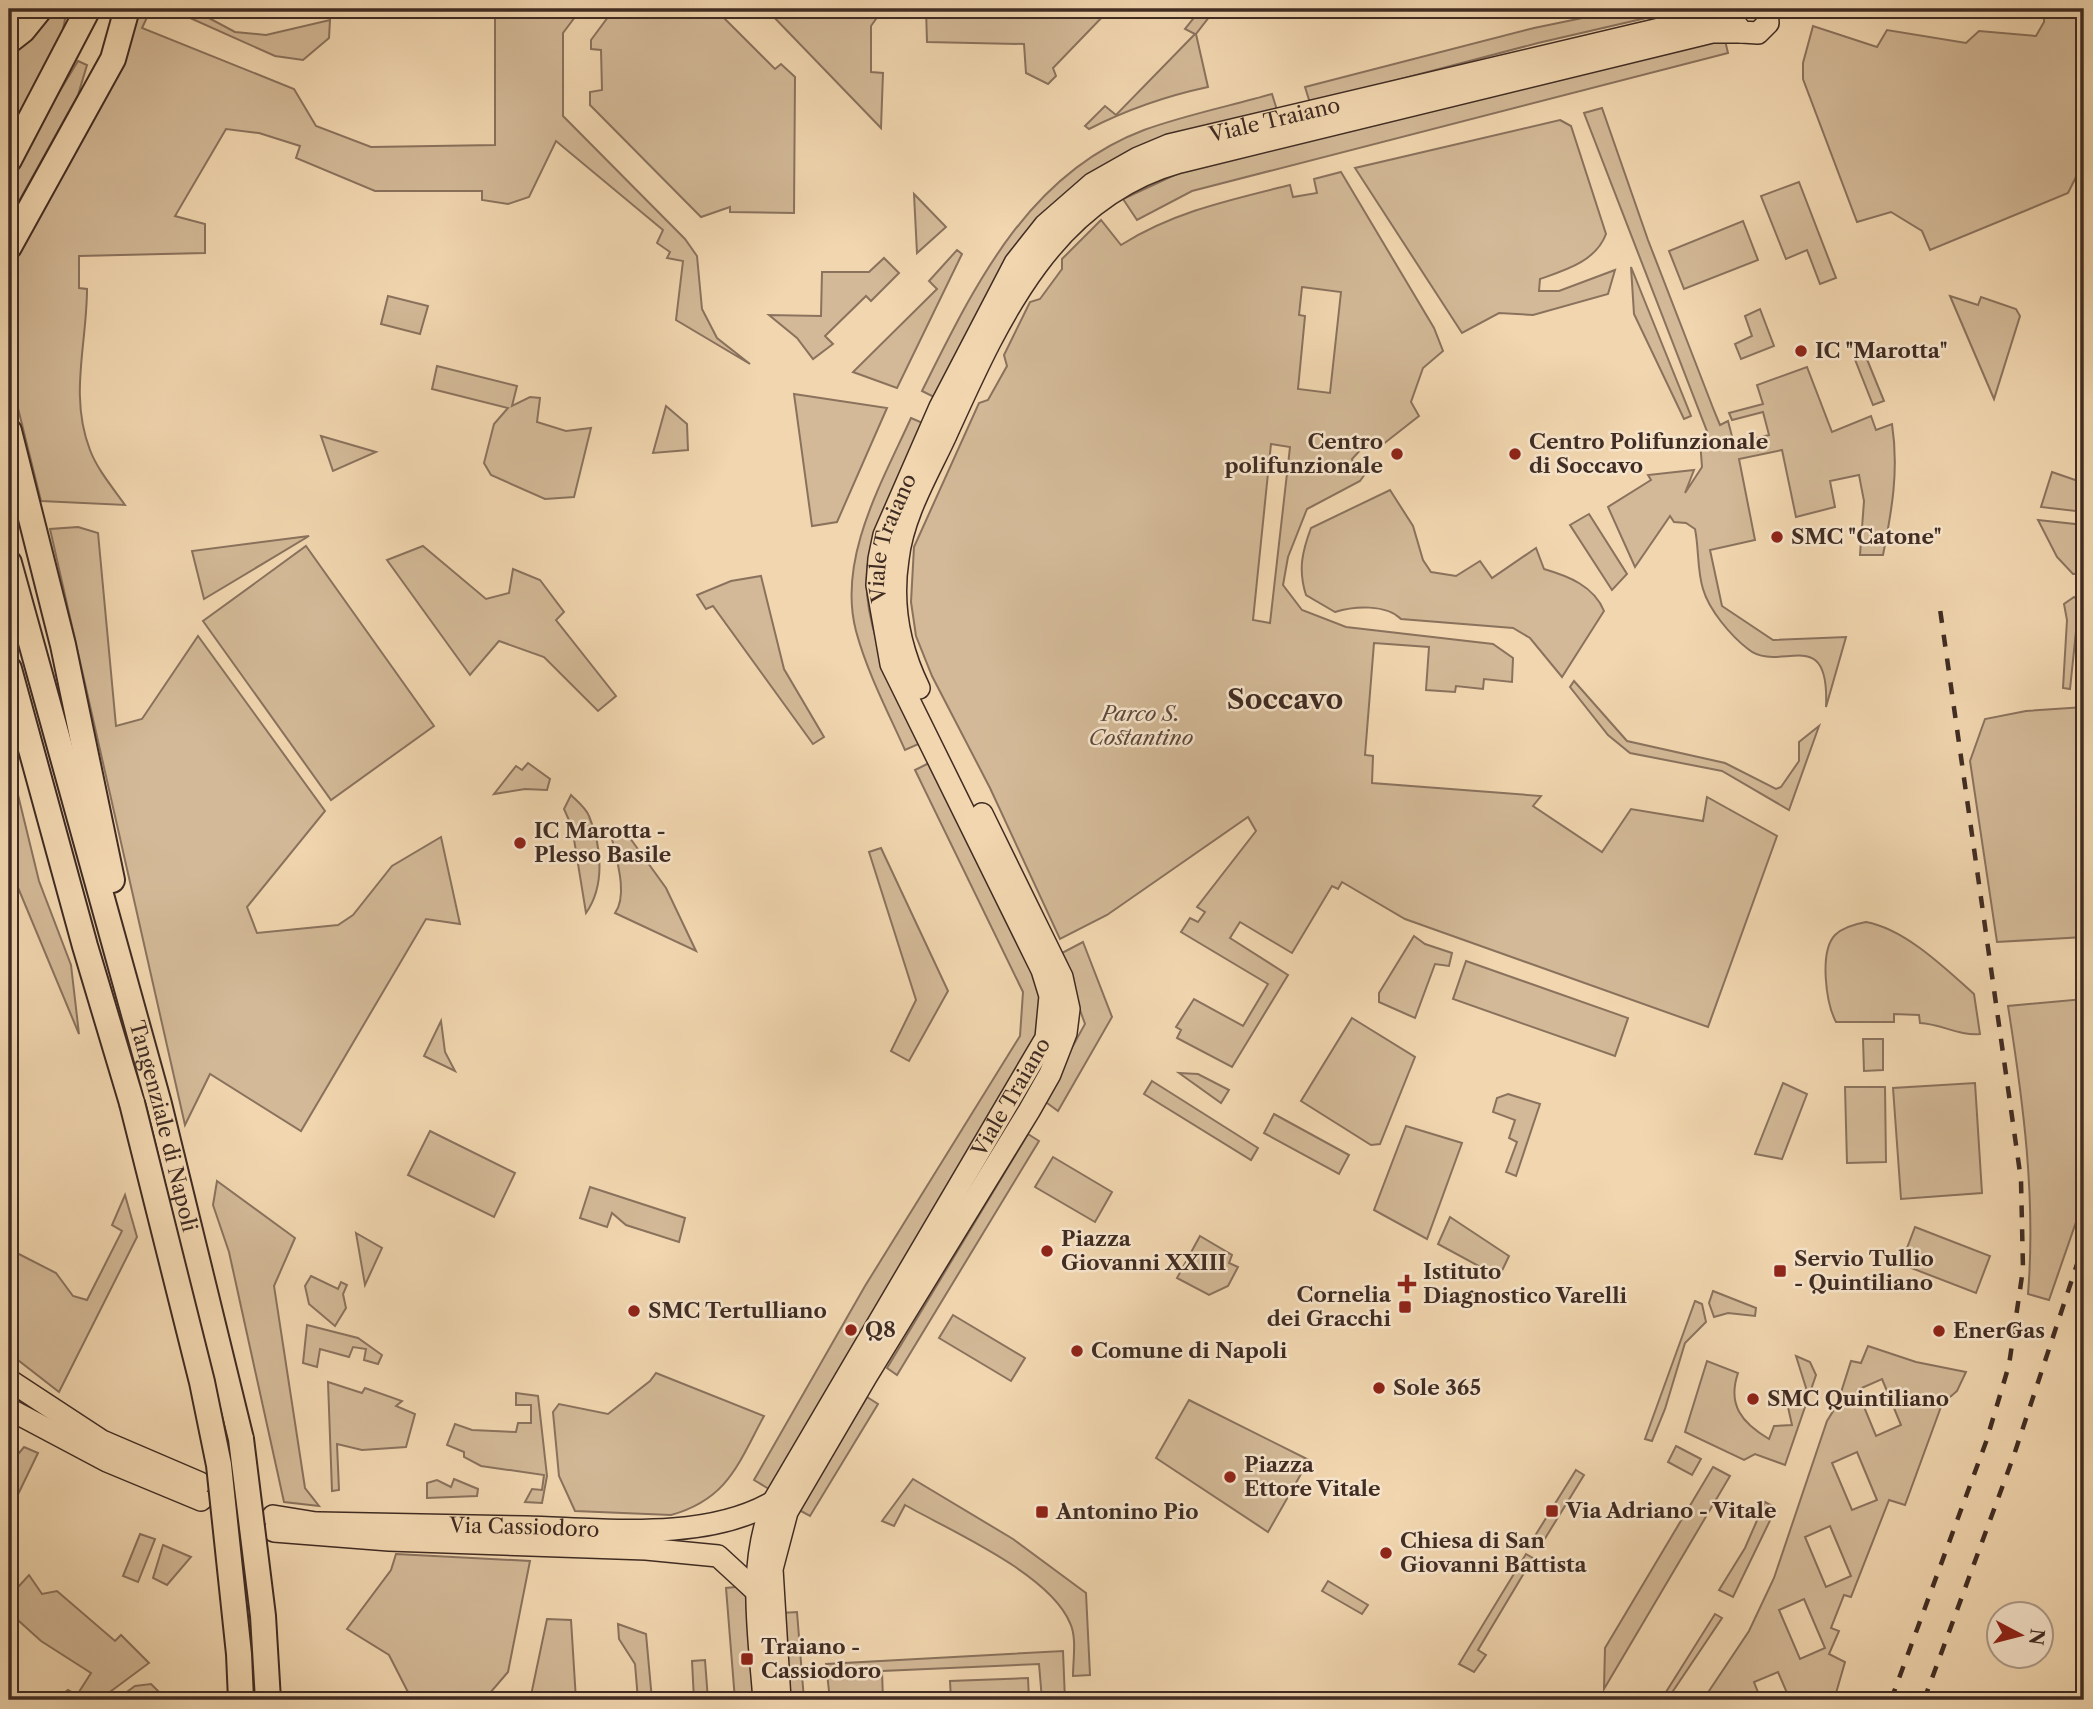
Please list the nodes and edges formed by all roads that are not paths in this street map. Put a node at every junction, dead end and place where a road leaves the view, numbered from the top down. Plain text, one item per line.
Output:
1 (40, 9) edge
2 (86, 9) edge
3 (127, 9) edge
4 (1730, 9) edge
5 (1736, 9) edge
6 (1768, 9) edge
7 (1742, 32) junction
8 (9, 41) edge
9 (1296, 123) junction
10 (9, 160) edge
11 (9, 247) edge
12 (9, 432) edge
13 (9, 563) edge
14 (9, 669) edge
15 (9, 733) edge
16 (940, 746) junction
17 (85, 946) junction
18 (1010, 1101) junction
19 (159, 1104) junction
20 (1029, 1111) junction
21 (858, 1372) junction
22 (9, 1380) edge
23 (9, 1409) edge
24 (773, 1502) junction
25 (722, 1524) junction
26 (780, 1531) junction
27 (758, 1547) junction
28 (718, 1556) junction
29 (772, 1569) junction
30 (755, 1590) junction
31 (241, 1700) edge
32 (268, 1700) edge
33 (764, 1700) edge
34 (780, 1700) edge

1 - 8 highway
2 - 10 highway
3 - 11 highway
4 - 9 main road, Viale Traiano
5 - 7 main road
6 - 7 main road
7 - 9 main road, Viale Traiano
9 - 16 main road, Viale Traiano
12 - 19 highway
13 - 19 highway, Tangenziale di Napoli
14 - 17 highway, Tangenziale di Napoli
15 - 17 highway
16 - 18 main road, Viale Traiano
16 - 20 main road, Viale Traiano
17 - 31 highway, Tangenziale di Napoli, bridge
18 - 20 main road
18 - 21 main road, Viale Traiano
19 - 32 highway, Tangenziale di Napoli, bridge
20 - 21 main road, Viale Traiano
21 - 24 main road, Viale Traiano
21 - 26 main road, Viale Traiano
22 - 23 main road
24 - 25 main road, Via Cassiodoro
24 - 27 main road, Viale Traiano
25 - 27 main road
25 - 28 main road, Via Cassiodoro
26 - 27 main road
26 - 29 main road, Viale Traiano
27 - 28 main road, Via Cassiodoro
27 - 29 main road
27 - 30 main road, Viale Traiano
28 - 30 main road
29 - 34 main road
30 - 33 main road

